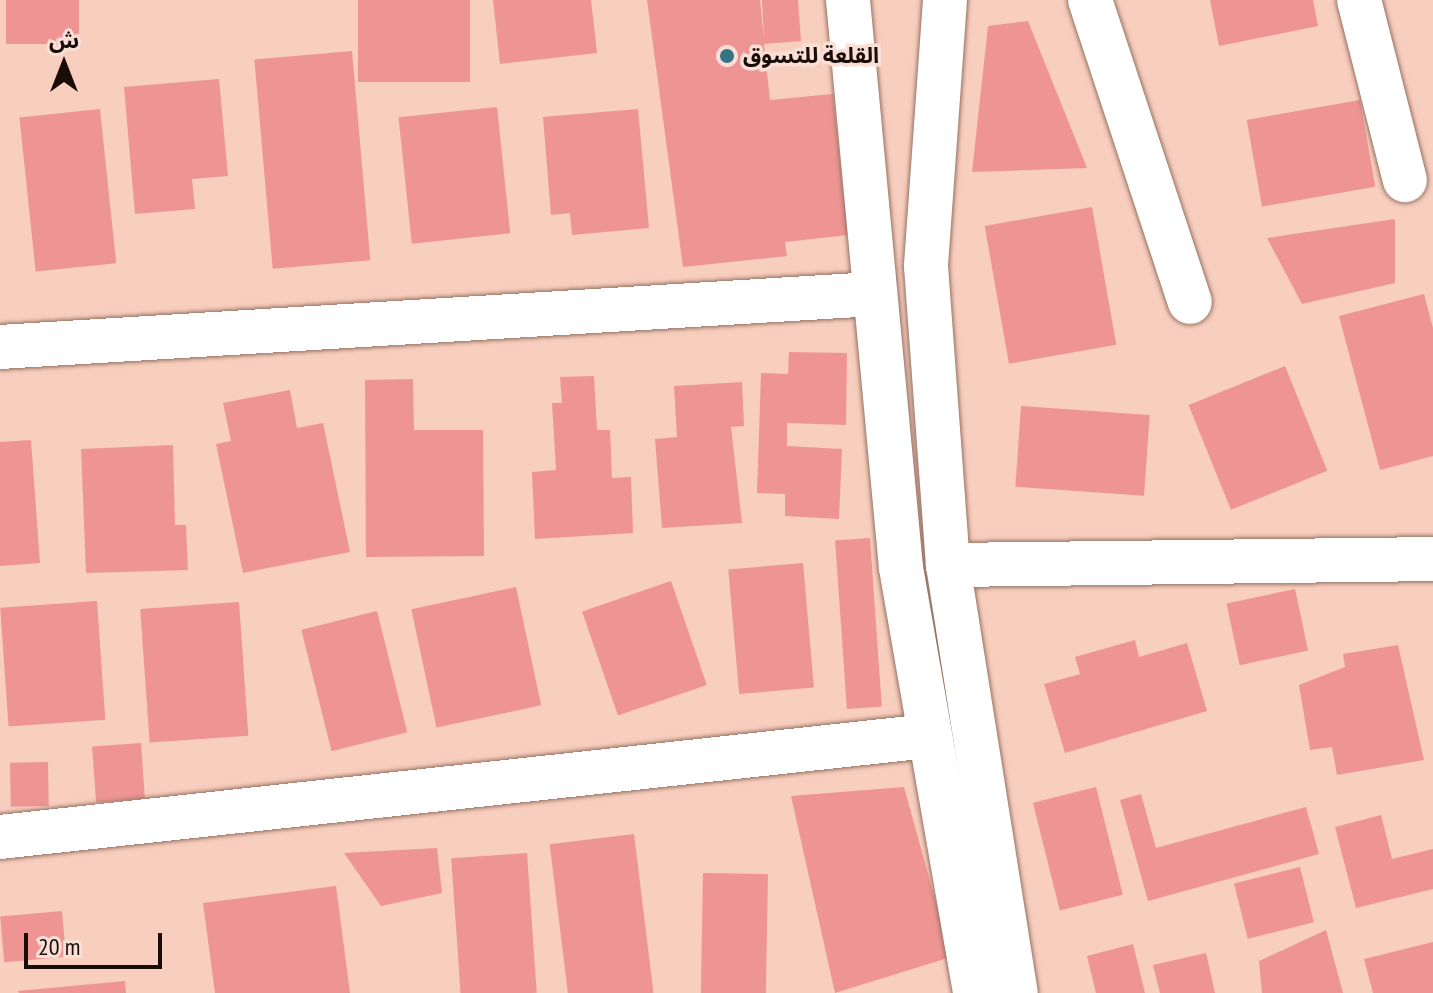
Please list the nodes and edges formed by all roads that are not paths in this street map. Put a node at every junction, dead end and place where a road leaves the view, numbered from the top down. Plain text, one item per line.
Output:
1 (848, 0) edge
2 (945, 0) edge
3 (1090, 0) edge
4 (1359, 0) edge
5 (1405, 180) dead end
6 (873, 294) junction
7 (1190, 302) dead end
8 (0, 347) edge
9 (1433, 559) edge
10 (948, 565) junction
11 (928, 736) junction
12 (0, 837) edge
13 (975, 993) edge
14 (1016, 993) edge

1 - 6 street
2 - 10 street
3 - 7 street
4 - 5 street
6 - 8 street
6 - 11 street
9 - 10 street
10 - 14 street
11 - 12 street
11 - 13 street

